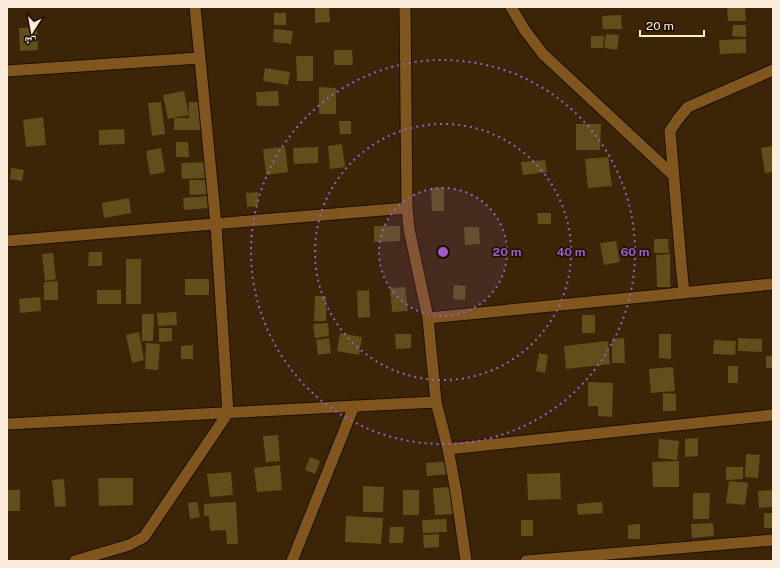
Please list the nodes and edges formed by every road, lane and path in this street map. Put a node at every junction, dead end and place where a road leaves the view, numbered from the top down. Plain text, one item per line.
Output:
1 (195, 7) edge
2 (405, 7) edge
3 (511, 7) edge
4 (199, 58) junction
5 (773, 70) edge
6 (7, 71) edge
7 (674, 176) junction
8 (407, 208) junction
9 (216, 225) junction
10 (7, 241) edge
11 (773, 284) edge
12 (684, 293) junction
13 (428, 318) junction
14 (436, 402) junction
15 (354, 406) junction
16 (228, 413) junction
17 (773, 415) edge
18 (7, 424) edge
19 (448, 449) junction
20 (773, 540) edge
21 (75, 561) edge
22 (292, 561) edge
23 (466, 561) edge
24 (526, 561) edge

1 - 4 street
2 - 8 street
3 - 7 street
4 - 6 street
4 - 9 street
5 - 7 street
7 - 12 street
8 - 9 street
8 - 13 street
9 - 10 street
9 - 16 street
11 - 12 street
12 - 13 street
13 - 14 street
14 - 15 street
14 - 19 street
15 - 16 street
15 - 22 street
16 - 18 street
16 - 21 street
17 - 19 street
19 - 23 street
20 - 24 street

